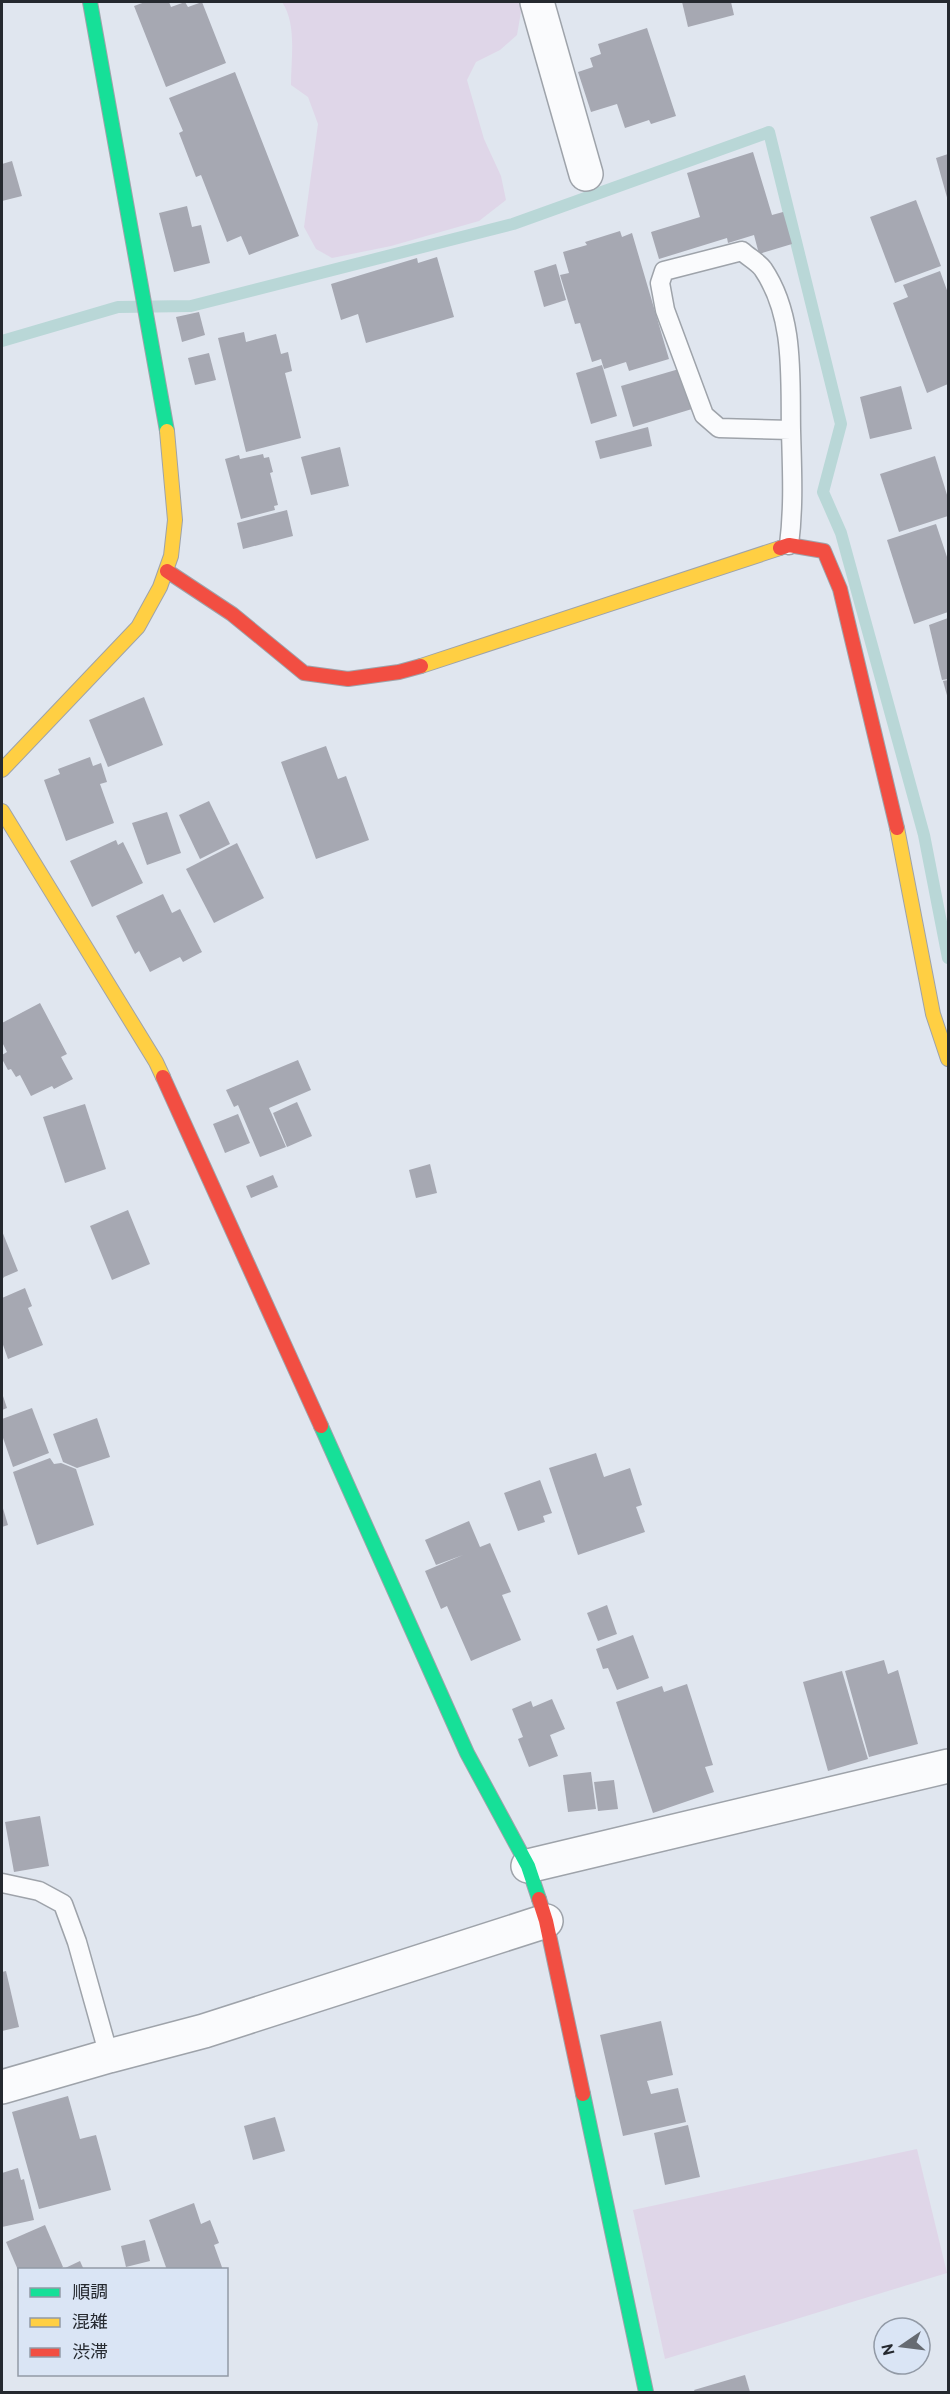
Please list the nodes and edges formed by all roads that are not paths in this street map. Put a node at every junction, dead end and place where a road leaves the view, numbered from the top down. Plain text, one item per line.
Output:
1 (90, 2) edge
2 (537, 2) edge
3 (586, 174) dead end
4 (791, 430) junction
5 (789, 545) junction
6 (167, 571) junction
7 (2, 770) edge
8 (2, 811) edge
9 (948, 1059) edge
10 (948, 1766) edge
11 (528, 1866) junction
12 (2, 1883) edge
13 (546, 1921) junction
14 (109, 2056) junction
15 (2, 2087) edge
16 (646, 2392) edge

1 - 6 street
2 - 3 street
4 - 4 lane
4 - 5 lane
5 - 6 street
5 - 9 street
6 - 7 street
8 - 11 street
10 - 11 street
11 - 13 street
12 - 14 lane
13 - 14 street
13 - 16 street
14 - 15 street

